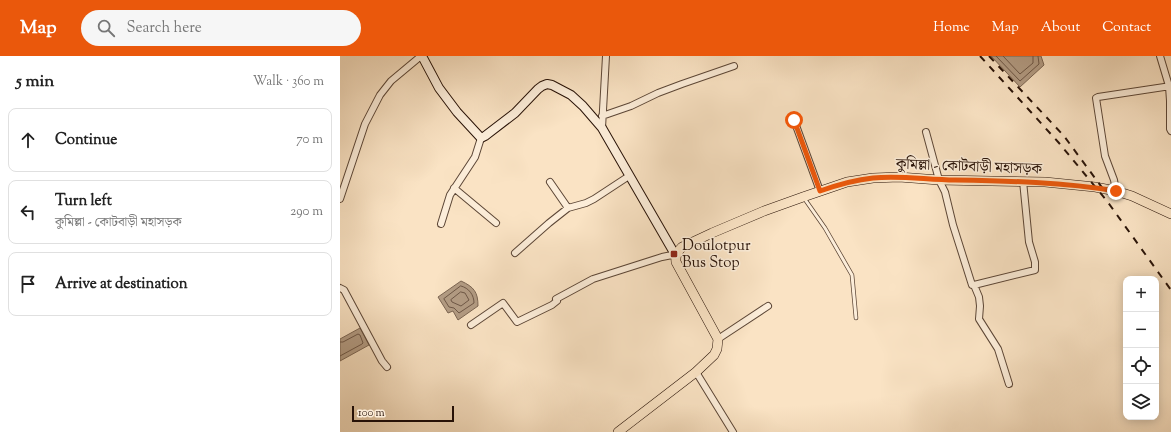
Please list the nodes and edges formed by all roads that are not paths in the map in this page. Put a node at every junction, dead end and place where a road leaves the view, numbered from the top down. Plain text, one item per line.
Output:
1 (422, 56) edge
2 (606, 56) edge
3 (1160, 56) edge
4 (734, 66) dead end
5 (1170, 86) edge
6 (602, 116) junction
7 (794, 120) dead end
8 (602, 128) junction
9 (1171, 131) edge
10 (926, 132) dead end
11 (481, 138) junction
12 (629, 176) junction
13 (938, 180) junction
14 (1023, 181) junction
15 (550, 182) dead end
16 (454, 188) junction
17 (820, 191) junction
18 (1116, 191) junction
19 (341, 196) edge
20 (802, 197) junction
21 (568, 208) junction
22 (1171, 214) edge
23 (496, 223) dead end
24 (442, 224) dead end
25 (515, 253) dead end
26 (677, 254) junction
27 (974, 285) junction
28 (340, 288) edge
29 (768, 306) dead end
30 (856, 318) dead end
31 (471, 325) dead end
32 (718, 339) junction
33 (387, 367) dead end
34 (696, 372) junction
35 (1009, 384) dead end
36 (618, 432) edge
37 (733, 432) edge

1 - 11 street
1 - 19 street
2 - 6 street
3 - 5 street
4 - 6 street
5 - 9 street
5 - 18 street
6 - 8 street
7 - 17 street
8 - 11 street
8 - 12 street
10 - 13 street
11 - 16 street
12 - 21 street
12 - 26 street
13 - 14 main road, কুমিল্লা - কোটবাড়ী মহাসড়ক
13 - 17 main road, কুমিল্লা - কোটবাড়ী মহাসড়ক
13 - 27 street
14 - 18 main road, কুমিল্লা - কোটবাড়ী মহাসড়ক
14 - 27 street
15 - 21 street
16 - 23 street
16 - 24 street
17 - 20 main road, কুমিল্লা - কোটবাড়ী মহাসড়ক
18 - 22 main road, কুমিল্লা - কোটবাড়ী মহাসড়ক
20 - 26 main road, কুমিল্লা - কোটবাড়ী মহাসড়ক
20 - 30 lane
21 - 25 street
26 - 31 street
26 - 32 main road
27 - 35 street
28 - 33 street
29 - 32 street
32 - 34 main road
34 - 36 main road
34 - 37 street

